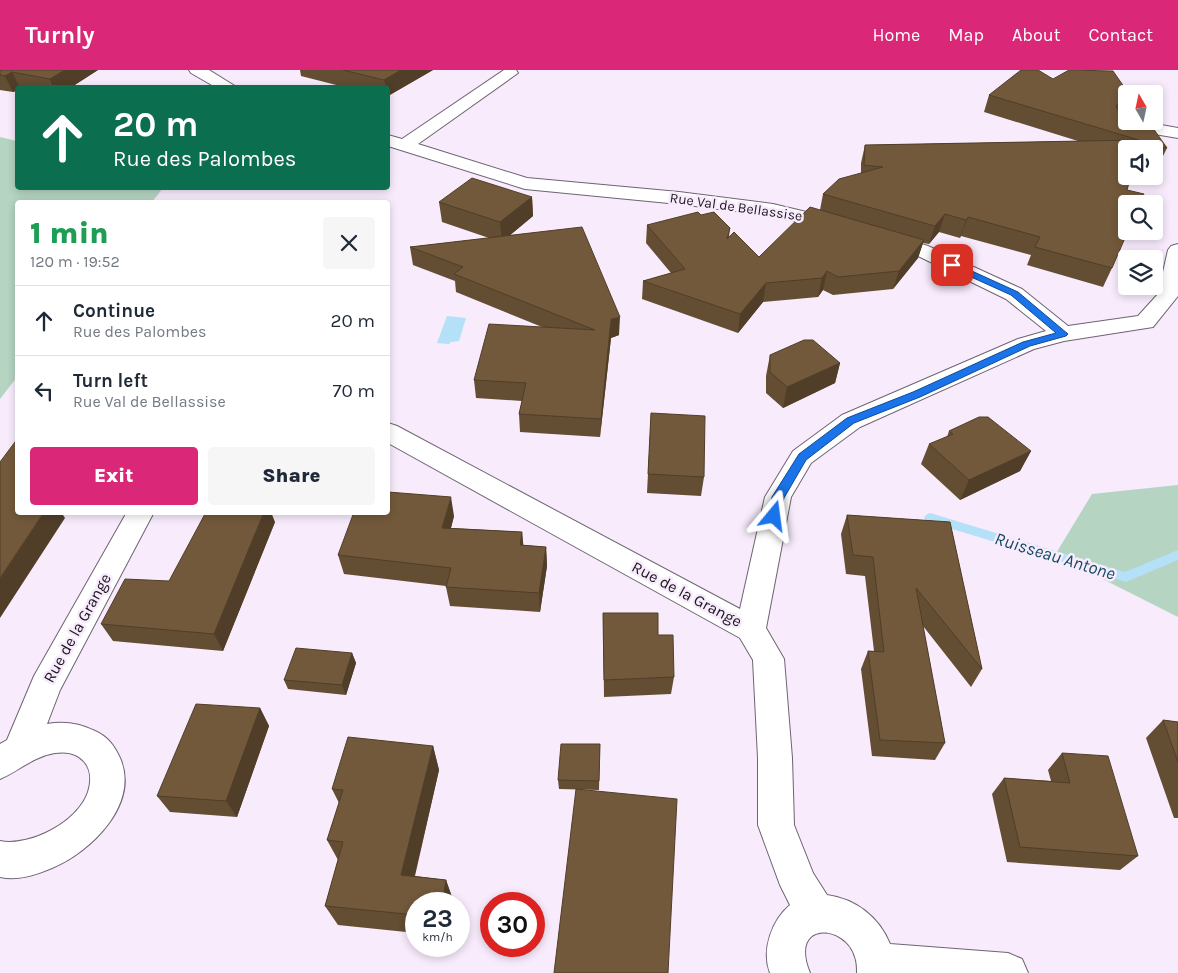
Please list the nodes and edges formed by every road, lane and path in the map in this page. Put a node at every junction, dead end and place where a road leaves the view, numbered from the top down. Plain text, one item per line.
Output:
1 (197, 70) edge
2 (510, 73) dead end
3 (224, 85) edge
4 (1160, 130) edge
5 (1178, 133) edge
6 (396, 143) edge
7 (1178, 250) edge
8 (1063, 334) junction
9 (390, 433) edge
10 (139, 515) edge
11 (751, 629) junction
12 (10, 756) edge
13 (0, 859) edge
14 (817, 912) junction
15 (877, 967) edge
16 (790, 973) edge
17 (1008, 973) edge

1 - 3 street
2 - 6 street
4 - 5 street
6 - 8 street, Rue Val de Bellassise
7 - 8 street
8 - 11 street
9 - 11 street, Rue de la Grange
10 - 12 street, Rue de la Grange
11 - 14 street, Rue de la Grange
12 - 13 street, Rue de la Grange
14 - 15 street
14 - 16 street
15 - 17 street

